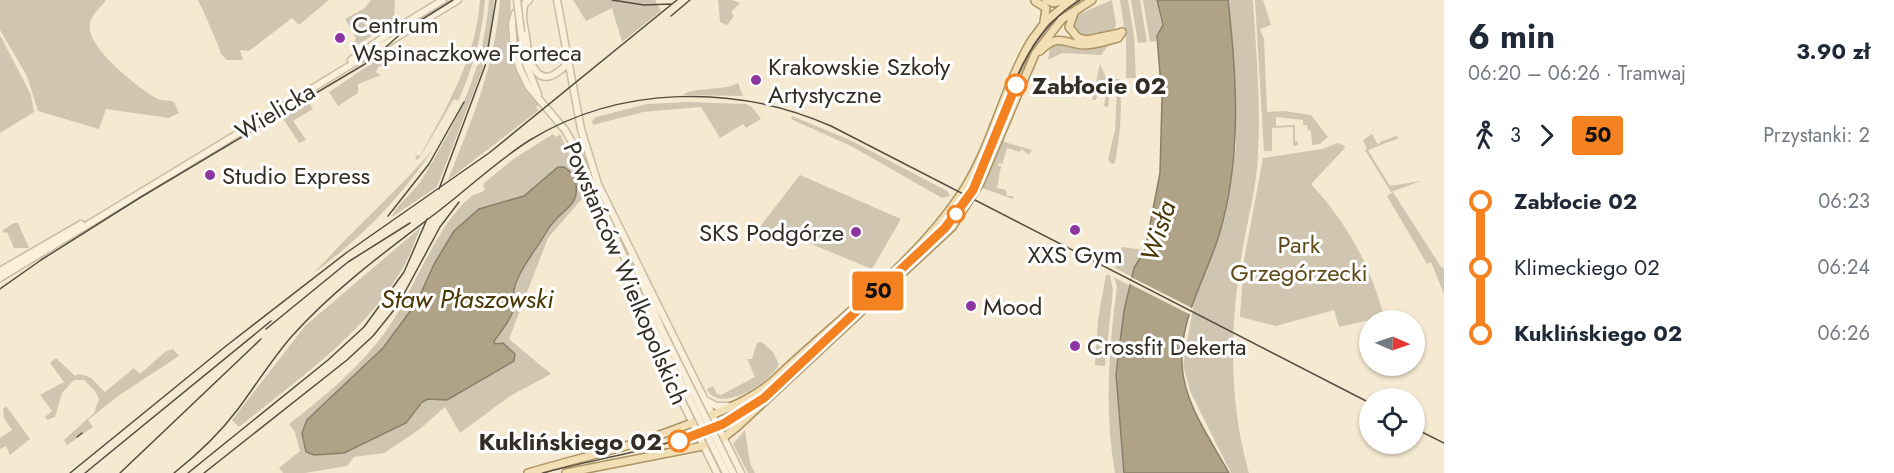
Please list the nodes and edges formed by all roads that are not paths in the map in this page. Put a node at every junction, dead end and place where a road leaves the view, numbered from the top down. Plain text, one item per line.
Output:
1 (443, 0) edge
2 (458, 0) edge
3 (518, 0) edge
4 (552, 0) edge
5 (557, 0) edge
6 (1046, 0) edge
7 (1064, 0) edge
8 (1072, 0) edge
9 (1092, 0) edge
10 (527, 1) edge
11 (1035, 1) edge
12 (1080, 7) junction
13 (559, 12) junction
14 (1042, 26) junction
15 (568, 63) junction
16 (1028, 67) junction
17 (552, 115) junction
18 (622, 235) junction
19 (630, 270) junction
20 (0, 272) edge
21 (0, 278) edge
22 (658, 329) junction
23 (705, 400) junction
24 (733, 406) junction
25 (684, 408) junction
26 (712, 416) junction
27 (692, 423) junction
28 (683, 426) junction
29 (723, 438) junction
30 (703, 446) junction
31 (528, 473) edge
32 (566, 473) edge
33 (717, 473) edge
34 (726, 473) edge
35 (733, 473) edge
36 (741, 473) edge

1 - 20 main road, Wielicka
2 - 21 main road, Wielicka
3 - 17 main road, bridge
4 - 13 main road
5 - 13 main road, Powstańców Wielkopolskich
6 - 7 main road
8 - 14 main road
9 - 12 main road
10 - 15 main road
10 - 17 main road, Powstańców Wielkopolskich
11 - 14 main road
12 - 16 main road
12 - 16 main road
13 - 15 main road, Powstańców Wielkopolskich
14 - 24 main road
15 - 18 main road, Powstańców Wielkopolskich
16 - 29 main road
17 - 19 main road, Powstańców Wielkopolskich
18 - 22 main road
18 - 23 main road, Powstańców Wielkopolskich
19 - 22 main road
19 - 25 main road, Powstańców Wielkopolskich
22 - 34 main road, bridge
22 - 35 main road, bridge
23 - 24 main road
23 - 26 main road, Powstańców Wielkopolskich
24 - 26 main road
25 - 27 main road, Powstańców Wielkopolskich
25 - 28 main road
26 - 27 main road
26 - 29 main road, Powstańców Wielkopolskich
27 - 28 main road
27 - 30 main road, Powstańców Wielkopolskich
28 - 31 main road
29 - 30 main road
29 - 36 main road, Powstańców Wielkopolskich
30 - 32 main road
30 - 33 main road, Powstańców Wielkopolskich

